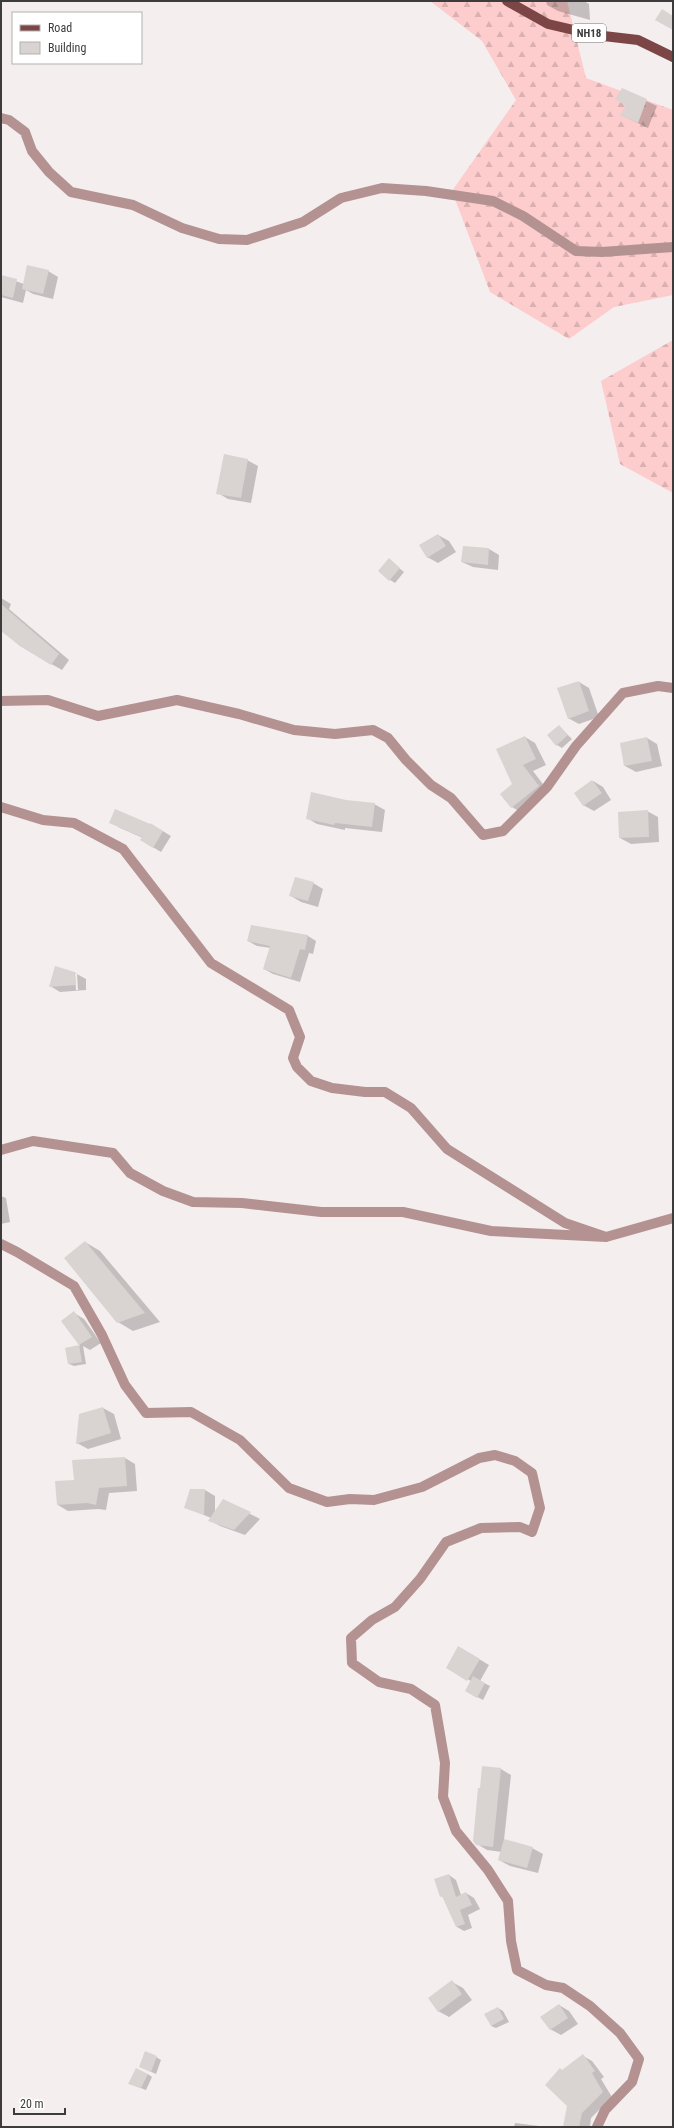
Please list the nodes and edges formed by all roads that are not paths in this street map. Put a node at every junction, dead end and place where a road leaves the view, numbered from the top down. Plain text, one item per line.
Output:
1 (507, 1) edge
2 (673, 58) edge
3 (1, 118) edge
4 (673, 248) edge
5 (673, 688) edge
6 (1, 701) edge
7 (1, 807) edge
8 (1, 1150) edge
9 (673, 1218) edge
10 (606, 1237) junction
11 (1, 1244) edge
12 (597, 2127) edge

1 - 2 main road, NH18
3 - 4 street
5 - 6 street
7 - 10 street
8 - 10 street
9 - 10 street
11 - 12 street

